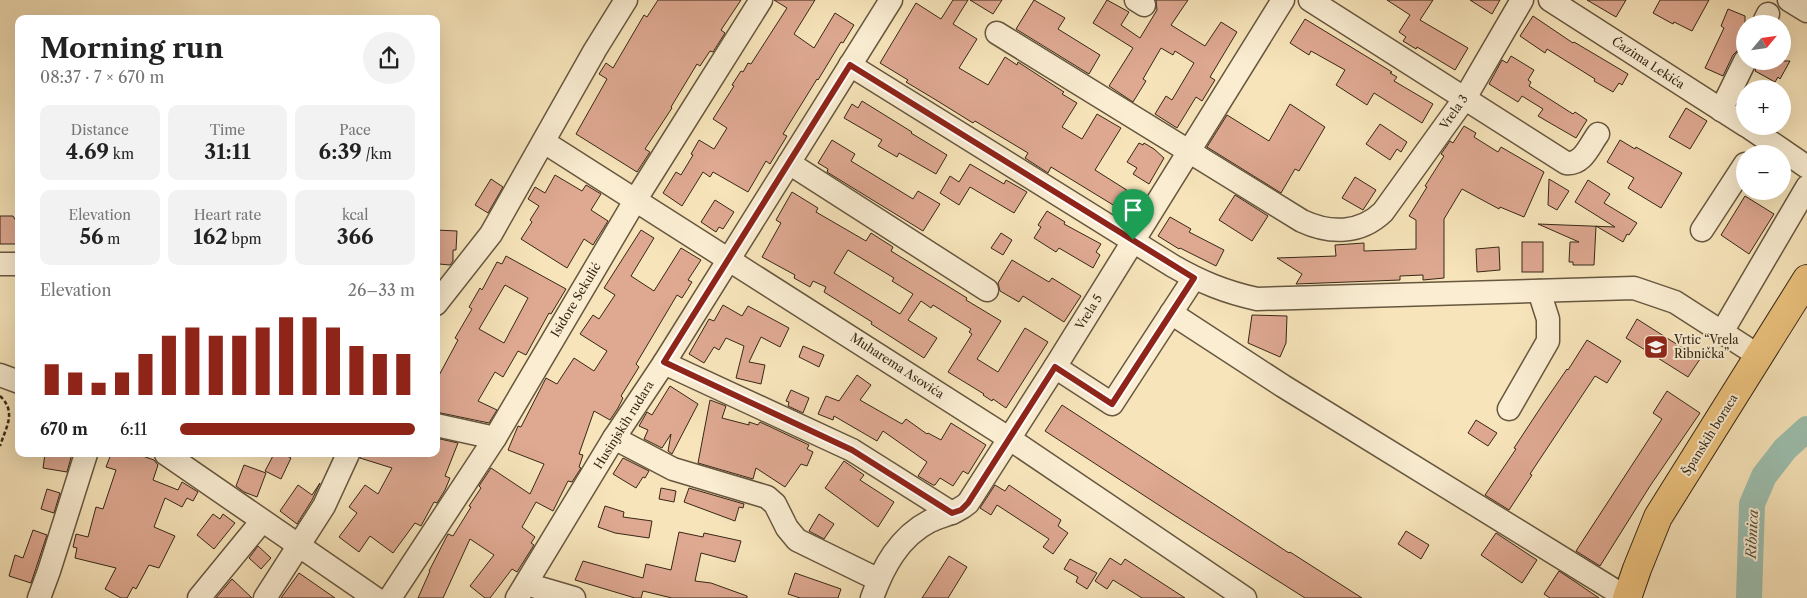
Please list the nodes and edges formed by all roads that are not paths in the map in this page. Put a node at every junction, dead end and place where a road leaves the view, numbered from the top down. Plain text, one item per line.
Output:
1 (626, 0) edge
2 (761, 0) edge
3 (891, 0) edge
4 (1284, 0) edge
5 (1310, 0) edge
6 (1522, 0) edge
7 (1550, 0) edge
8 (1789, 0) edge
9 (1807, 11) edge
10 (997, 33) dead end
11 (850, 65) junction
12 (1741, 70) edge
13 (1465, 98) junction
14 (1721, 110) junction
15 (1598, 134) dead end
16 (1751, 136) edge
17 (544, 142) junction
18 (1189, 152) junction
19 (789, 162) junction
20 (1807, 167) edge
21 (1736, 178) edge
22 (1807, 187) edge
23 (636, 199) junction
24 (1702, 230) dead end
25 (1133, 240) junction
26 (728, 258) junction
27 (0, 264) edge
28 (15, 264) edge
29 (1194, 278) junction
30 (1807, 279) edge
31 (444, 281) edge
32 (987, 290) dead end
33 (1539, 291) junction
34 (1171, 313) junction
35 (1722, 332) junction
36 (1759, 356) junction
37 (664, 362) junction
38 (1055, 367) junction
39 (0, 375) edge
40 (15, 381) edge
41 (1509, 409) dead end
42 (440, 427) edge
43 (494, 438) junction
44 (614, 438) junction
45 (1010, 438) junction
46 (85, 457) edge
47 (170, 457) edge
48 (347, 457) edge
49 (952, 513) junction
50 (262, 520) junction
51 (298, 546) junction
52 (875, 589) edge
53 (522, 591) edge
54 (39, 598) edge
55 (199, 598) edge
56 (265, 598) edge
57 (375, 598) edge
58 (390, 598) edge
59 (574, 598) edge
60 (1245, 598) edge
61 (1627, 598) edge

1 - 17 street
2 - 23 street, Isidore Sekulić
3 - 11 street, Husinjskih rudara
4 - 18 street, Vrela 5
5 - 13 street
6 - 13 street, Vrela 3
7 - 14 street, Ćazima Lekića
8 - 9 street
10 - 18 street
11 - 19 street, Husinjskih rudara
11 - 25 street
12 - 14 street
13 - 15 street
13 - 18 street, Vrela 3
14 - 16 street, Ćazima Lekića
16 - 20 street, Ćazima Lekića
17 - 23 street, Muharema Asovića
17 - 31 street
18 - 25 street, Vrela 5
19 - 26 street, Husinjskih rudara
19 - 32 street
21 - 24 street
22 - 35 street
23 - 26 street, Muharema Asovića
23 - 43 street, Isidore Sekulić
25 - 29 street
25 - 38 street, Vrela 5
26 - 37 street, Husinjskih rudara
26 - 45 street, Muharema Asovića
27 - 28 street
29 - 33 street
29 - 34 street
30 - 36 main road, Španskih boraca
33 - 35 street
33 - 41 street
34 - 38 street
34 - 61 street
35 - 36 street
36 - 61 main road, Španskih boraca
37 - 44 street, Husinjskih rudara
37 - 49 street
38 - 45 street, Vrela 5
39 - 40 street
42 - 43 street
43 - 58 street, Isidore Sekulić
44 - 52 street
44 - 53 street, Husinjskih rudara
45 - 49 street, Vrela 5
45 - 60 street, Muharema Asovića
46 - 54 street
47 - 50 street
48 - 51 street
49 - 52 street, Vrela 5
50 - 51 street
50 - 55 street
51 - 56 street
51 - 57 street
53 - 59 street

